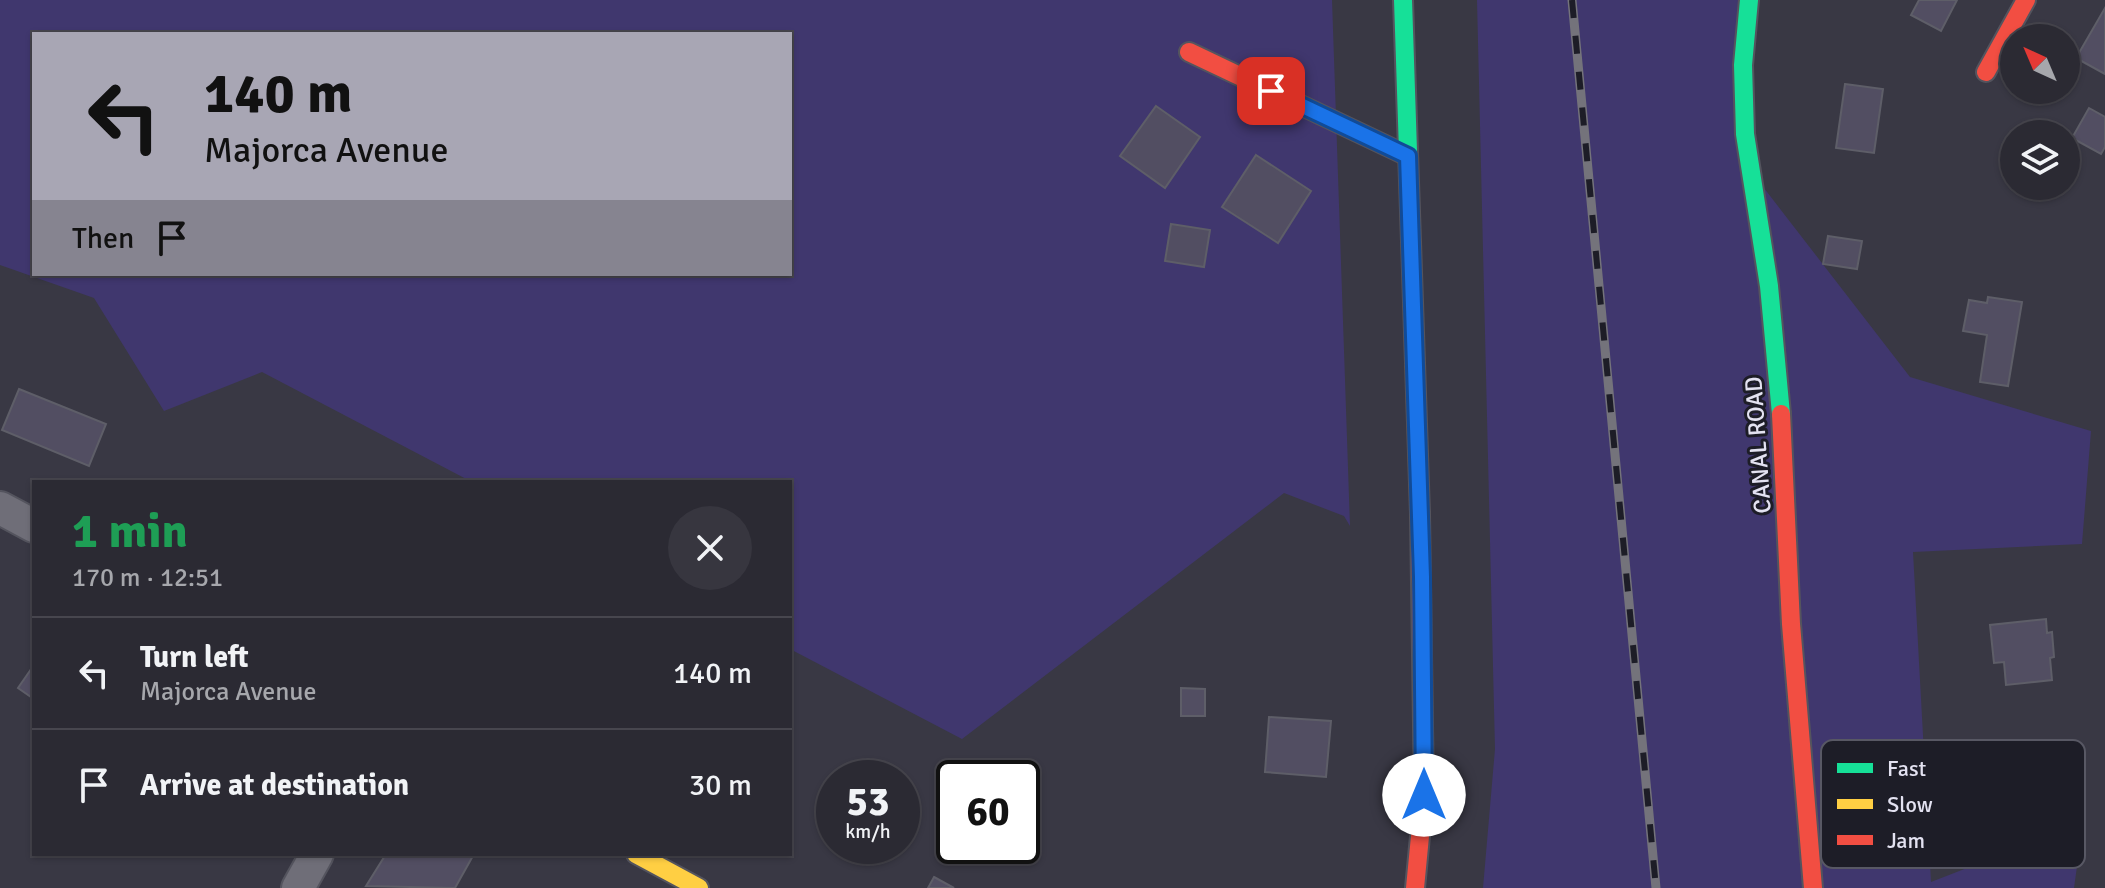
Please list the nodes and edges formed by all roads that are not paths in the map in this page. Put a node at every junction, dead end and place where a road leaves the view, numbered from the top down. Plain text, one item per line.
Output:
1 (1403, 0) edge
2 (1749, 0) edge
3 (2026, 0) edge
4 (1189, 52) dead end
5 (1986, 72) dead end
6 (1408, 156) junction
7 (0, 508) edge
8 (32, 525) edge
9 (316, 856) edge
10 (640, 856) edge
11 (298, 888) edge
12 (699, 888) edge
13 (1415, 888) edge
14 (1813, 888) edge

1 - 6 street
2 - 14 street, CANAL ROAD
3 - 5 street
4 - 6 street
6 - 13 street
7 - 8 street
9 - 11 street
10 - 12 street

